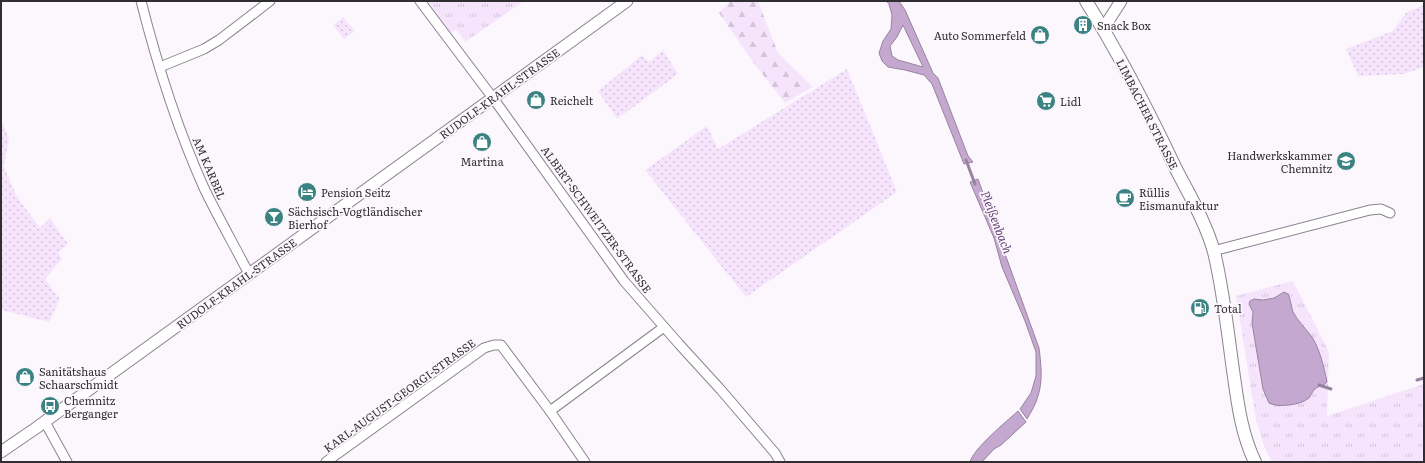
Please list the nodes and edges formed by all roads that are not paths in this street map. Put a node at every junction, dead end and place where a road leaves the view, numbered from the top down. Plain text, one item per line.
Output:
1 (141, 1) edge
2 (270, 1) edge
3 (420, 1) edge
4 (627, 1) edge
5 (1086, 1) edge
6 (1121, 1) edge
7 (1103, 29) junction
8 (160, 67) junction
9 (493, 98) junction
10 (1390, 213) dead end
11 (1214, 251) junction
12 (249, 274) junction
13 (664, 327) junction
14 (550, 411) junction
15 (44, 422) junction
16 (1, 452) edge
17 (67, 462) edge
18 (326, 462) edge
19 (585, 462) edge
20 (780, 462) edge
21 (1255, 462) edge

1 - 8 street, AM KARBEL
2 - 8 street
3 - 9 street, ALBERT-SCHWEITZER-STRASSE
4 - 9 street, RUDOLF-KRAHL-STRASSE
5 - 7 main road, LIMBACHER STRASSE
6 - 7 street
7 - 11 main road, LIMBACHER STRASSE
8 - 12 street, AM KARBEL
9 - 12 street, RUDOLF-KRAHL-STRASSE
9 - 13 street, ALBERT-SCHWEITZER-STRASSE
10 - 11 street
11 - 21 main road, LIMBACHER STRASSE
12 - 15 street, RUDOLF-KRAHL-STRASSE
13 - 14 street
13 - 20 street, ALBERT-SCHWEITZER-STRASSE
14 - 18 street, KARL-AUGUST-GEORGI-STRASSE
14 - 19 street
15 - 16 street, RUDOLF-KRAHL-STRASSE
15 - 17 street

